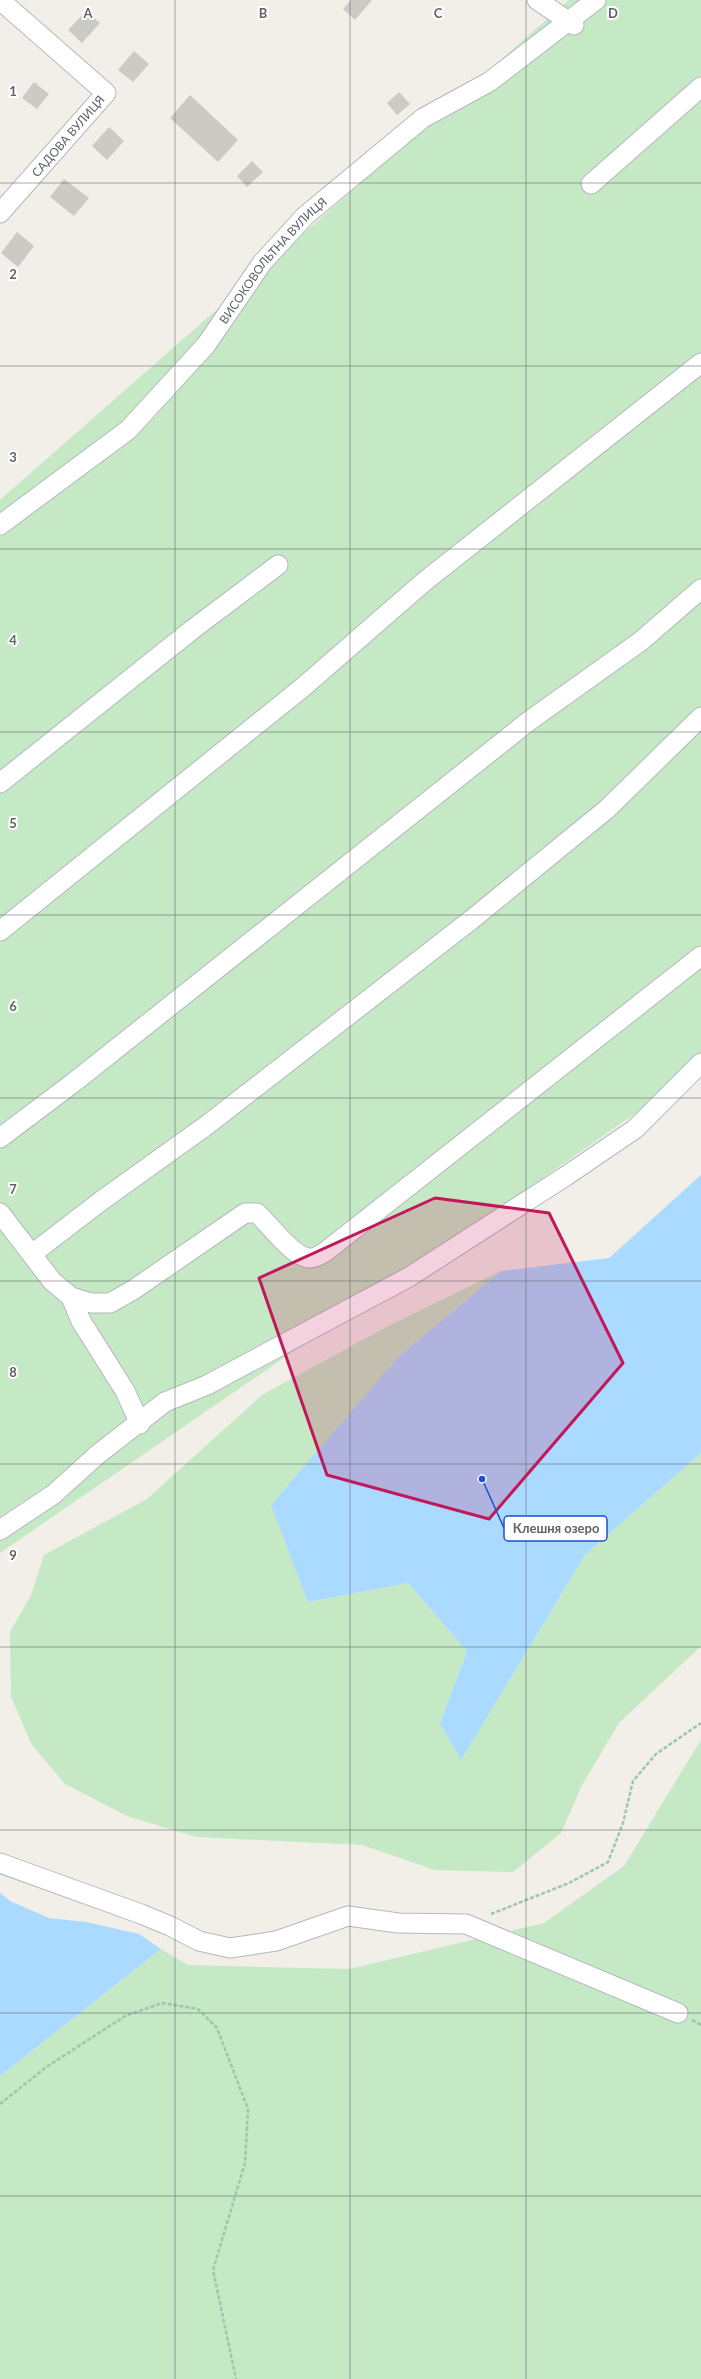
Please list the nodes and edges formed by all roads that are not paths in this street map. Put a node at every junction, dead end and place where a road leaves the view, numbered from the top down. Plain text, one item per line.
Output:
1 (0, 0) edge
2 (537, 0) edge
3 (596, 0) edge
4 (571, 23) junction
5 (701, 87) edge
6 (591, 184) dead end
7 (0, 213) edge
8 (701, 363) edge
9 (0, 525) edge
10 (278, 565) dead end
11 (701, 589) edge
12 (701, 717) edge
13 (0, 783) edge
14 (0, 931) edge
15 (701, 956) edge
16 (701, 1063) edge
17 (0, 1138) edge
18 (0, 1213) edge
19 (32, 1254) junction
20 (71, 1297) junction
21 (140, 1424) junction
22 (0, 1530) edge
23 (0, 1863) edge
24 (678, 2013) dead end

1 - 7 street, САДОВА ВУЛИЦЯ
2 - 4 street
3 - 4 street, ВИСОКОВОЛЬТНА ВУЛИЦЯ
4 - 9 street, ВИСОКОВОЛЬТНА ВУЛИЦЯ
5 - 6 street
8 - 14 street
10 - 13 street
11 - 17 street
12 - 19 street
15 - 20 street
16 - 21 street
18 - 19 street
19 - 20 street
20 - 21 street
21 - 22 street
23 - 24 street

